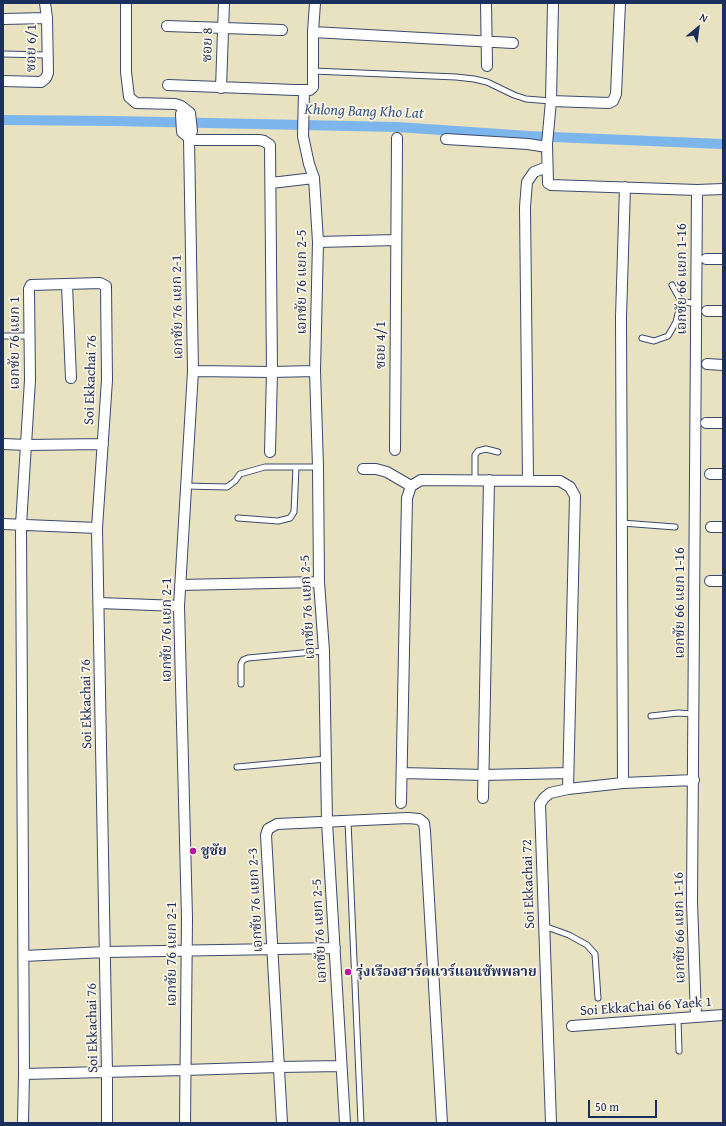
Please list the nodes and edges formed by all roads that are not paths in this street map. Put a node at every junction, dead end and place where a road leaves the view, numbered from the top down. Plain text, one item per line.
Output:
1 (45, 3) edge
2 (126, 3) edge
3 (224, 3) edge
4 (315, 3) edge
5 (486, 3) edge
6 (553, 3) edge
7 (620, 3) edge
8 (47, 18) junction
9 (3, 19) edge
10 (167, 26) dead end
11 (223, 29) junction
12 (282, 30) dead end
13 (313, 32) junction
14 (486, 40) junction
15 (513, 43) dead end
16 (3, 54) edge
17 (48, 55) junction
18 (487, 66) dead end
19 (313, 71) junction
20 (3, 81) edge
21 (168, 85) dead end
22 (221, 88) junction
23 (304, 90) junction
24 (551, 101) junction
25 (188, 135) junction
26 (396, 138) dead end
27 (446, 139) dead end
28 (547, 145) junction
29 (547, 167) junction
30 (314, 178) junction
31 (271, 183) junction
32 (625, 187) junction
33 (723, 189) edge
34 (696, 190) junction
35 (396, 240) junction
36 (318, 242) junction
37 (706, 259) dead end
38 (723, 259) edge
39 (672, 284) dead end
40 (67, 285) junction
41 (105, 285) joint
42 (681, 301) junction
43 (696, 304) junction
44 (707, 311) dead end
45 (723, 311) edge
46 (3, 336) edge
47 (29, 336) junction
48 (642, 338) dead end
49 (707, 364) dead end
50 (723, 365) edge
51 (193, 370) junction
52 (315, 371) junction
53 (272, 372) junction
54 (71, 378) dead end
55 (706, 423) dead end
56 (723, 423) edge
57 (3, 444) edge
58 (102, 444) junction
59 (27, 445) junction
60 (395, 450) dead end
61 (270, 452) dead end
62 (498, 452) dead end
63 (318, 466) junction
64 (296, 467) junction
65 (363, 469) dead end
66 (710, 474) dead end
67 (723, 474) edge
68 (475, 480) junction
69 (489, 480) junction
70 (528, 481) junction
71 (185, 486) junction
72 (411, 486) junction
73 (238, 518) dead end
74 (3, 524) edge
75 (622, 524) junction
76 (21, 525) junction
77 (675, 526) dead end
78 (711, 527) dead end
79 (723, 527) edge
80 (97, 528) junction
81 (710, 581) dead end
82 (723, 581) edge
83 (320, 582) junction
84 (180, 585) junction
85 (99, 603) junction
86 (178, 606) junction
87 (324, 651) junction
88 (241, 684) dead end
89 (694, 714) junction
90 (651, 716) dead end
91 (326, 759) junction
92 (237, 767) dead end
93 (402, 773) junction
94 (568, 773) junction
95 (484, 775) junction
96 (694, 780) junction
97 (623, 783) junction
98 (568, 789) junction
99 (483, 798) dead end
100 (401, 803) dead end
101 (348, 821) junction
102 (327, 822) junction
103 (544, 926) junction
104 (272, 948) junction
105 (335, 948) junction
106 (187, 951) junction
107 (105, 952) junction
108 (24, 956) junction
109 (598, 998) dead end
110 (723, 1015) edge
111 (696, 1017) junction
112 (678, 1018) junction
113 (572, 1026) dead end
114 (679, 1051) dead end
115 (341, 1066) junction
116 (279, 1067) junction
117 (185, 1070) junction
118 (107, 1072) junction
119 (24, 1074) junction
120 (23, 1123) edge
121 (107, 1123) edge
122 (185, 1123) edge
123 (282, 1123) edge
124 (345, 1123) edge
125 (361, 1123) edge
126 (442, 1123) edge
127 (551, 1123) edge

1 - 8 street
2 - 25 street, เอกชัย 76 แยก 2-1
3 - 11 street, ซอย 8
4 - 13 street
5 - 14 street
6 - 24 street
7 - 24 street
8 - 9 street, ซอย 6/1
8 - 17 street, ซอย 6/1
10 - 11 street
11 - 12 street
11 - 22 street, ซอย 8
13 - 14 street
13 - 19 street
14 - 15 street
14 - 18 street
16 - 17 lane
17 - 20 street, ซอย 6/1
19 - 23 street
19 - 24 lane
21 - 22 street
22 - 23 street
23 - 30 street, เอกชัย 76 แยก 2-5
24 - 28 street
25 - 31 street
25 - 51 street, เอกชัย 76 แยก 2-1
26 - 35 street, ซอย 4/1
27 - 28 street
28 - 29 street
29 - 32 street
29 - 70 street
30 - 31 street
30 - 36 street, เอกชัย 76 แยก 2-5
31 - 53 street
32 - 34 street
32 - 75 street
33 - 34 street
34 - 43 street, เอกชัย 66 แยก 1-16
35 - 36 street
35 - 60 street, ซอย 4/1
36 - 52 street, เอกชัย 76 แยก 2-5
37 - 38 street
39 - 42 lane
40 - 41 street, เอกชัย 76 แยก 1
40 - 47 street, เอกชัย 76 แยก 1
40 - 54 street
41 - 58 street, Soi Ekkachai 76
42 - 43 lane
42 - 48 lane
43 - 89 street, เอกชัย 66 แยก 1-16
44 - 45 street
46 - 47 lane
47 - 59 street, เอกชัย 76 แยก 1
49 - 50 street
51 - 53 street
51 - 71 street, เอกชัย 76 แยก 2-1
52 - 53 street
52 - 63 street, เอกชัย 76 แยก 2-5
53 - 61 street
55 - 56 street
57 - 59 street
58 - 59 street
58 - 80 street, Soi Ekkachai 76
59 - 76 street, เอกชัย 76 แยก 1
62 - 68 lane
63 - 64 lane
63 - 83 street, เอกชัย 76 แยก 2-5
64 - 71 lane
64 - 73 lane
65 - 72 street
66 - 67 street
68 - 69 street
68 - 72 street
69 - 70 street
69 - 95 street
70 - 94 street
71 - 84 street, เอกชัย 76 แยก 2-1
72 - 93 street
74 - 76 street
75 - 77 lane
75 - 97 street
76 - 80 street
76 - 108 street, เอกชัย 76 แยก 1
78 - 79 street
80 - 85 street, Soi Ekkachai 76
81 - 82 street
83 - 84 street
83 - 87 street, เอกชัย 76 แยก 2-5
84 - 86 street, เอกชัย 76 แยก 2-1
85 - 86 street
85 - 107 street, Soi Ekkachai 76
86 - 106 street, เอกชัย 76 แยก 2-1
87 - 88 lane
87 - 91 street, เอกชัย 76 แยก 2-5
89 - 90 lane
89 - 96 street, เอกชัย 66 แยก 1-16
91 - 92 lane
91 - 102 street, เอกชัย 76 แยก 2-5
93 - 95 street
93 - 100 street
94 - 95 street
94 - 98 street
95 - 99 street
96 - 97 street, Soi Ekkachai 72
96 - 111 street, เอกชัย 66 แยก 1-16
97 - 98 street, Soi Ekkachai 72
98 - 103 street, Soi Ekkachai 72
101 - 102 street, เอกชัย 76 แยก 2-3
101 - 125 lane
101 - 126 street, เอกชัย 76 แยก 2-3
102 - 104 street, เอกชัย 76 แยก 2-3
102 - 105 street, เอกชัย 76 แยก 2-5
103 - 109 lane
103 - 127 street, Soi Ekkachai 72
104 - 105 street
104 - 106 street
104 - 116 street, เอกชัย 76 แยก 2-3
105 - 115 street, เอกชัย 76 แยก 2-5
106 - 107 street
106 - 117 street, เอกชัย 76 แยก 2-1
107 - 108 street
107 - 118 street, Soi Ekkachai 76
108 - 119 street, เอกชัย 76 แยก 1
110 - 111 street, Soi EkkaChai 66 Yaek 1
111 - 112 street, Soi EkkaChai 66 Yaek 1
112 - 113 street, Soi EkkaChai 66 Yaek 1
112 - 114 lane
115 - 116 street
115 - 124 street, เอกชัย 76 แยก 2-5
116 - 117 street
116 - 123 street, เอกชัย 76 แยก 2-3
117 - 118 street
117 - 122 street, เอกชัย 76 แยก 2-1
118 - 119 street
118 - 121 street, Soi Ekkachai 76
119 - 120 street, เอกชัย 76 แยก 1

